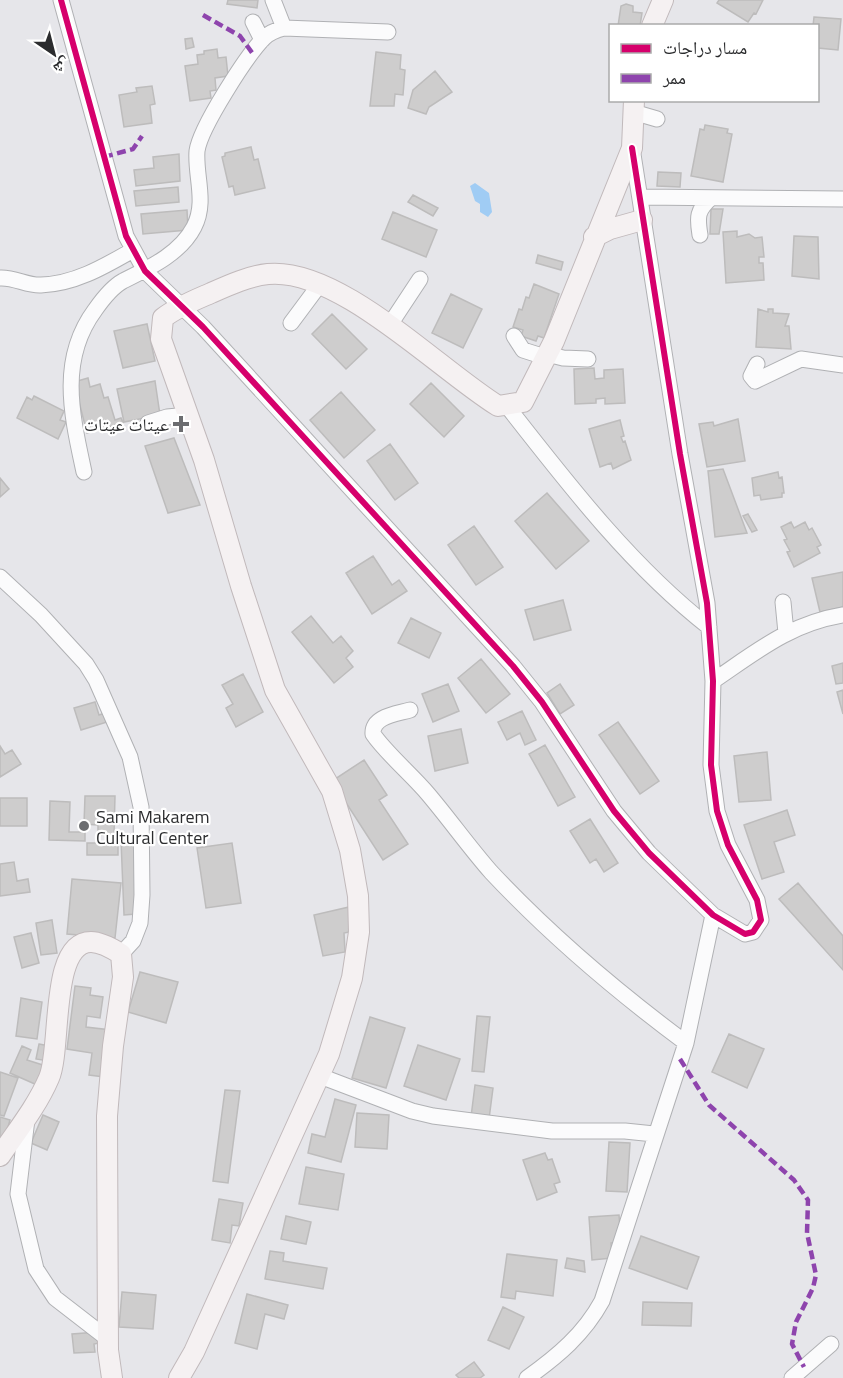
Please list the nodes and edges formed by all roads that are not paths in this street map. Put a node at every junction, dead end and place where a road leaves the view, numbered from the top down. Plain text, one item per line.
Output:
1 (61, 0) edge
2 (273, 0) edge
3 (663, 0) edge
4 (253, 22) dead end
5 (653, 24) edge
6 (284, 28) junction
7 (388, 32) dead end
8 (262, 40) junction
9 (634, 106) edge
10 (657, 119) dead end
11 (632, 148) junction
12 (641, 197) junction
13 (711, 198) junction
14 (843, 199) edge
15 (642, 220) junction
16 (700, 235) dead end
17 (594, 237) junction
18 (133, 250) junction
19 (145, 271) junction
20 (0, 278) edge
21 (420, 279) dead end
22 (320, 284) junction
23 (183, 306) junction
24 (291, 323) dead end
25 (389, 326) junction
26 (514, 336) dead end
27 (546, 355) junction
28 (588, 359) dead end
29 (757, 364) dead end
30 (843, 366) edge
31 (507, 406) junction
32 (189, 416) junction
33 (148, 423) dead end
34 (84, 472) dead end
35 (0, 577) edge
36 (783, 602) dead end
37 (843, 615) edge
38 (709, 627) junction
39 (786, 633) junction
40 (713, 681) junction
41 (410, 710) dead end
42 (713, 915) junction
43 (121, 954) junction
44 (686, 1043) junction
45 (320, 1076) junction
46 (27, 1116) junction
47 (654, 1134) junction
48 (0, 1156) edge
49 (108, 1339) junction
50 (831, 1344) dead end
51 (112, 1378) edge
52 (178, 1378) edge
53 (527, 1378) edge
54 (792, 1378) edge

1 - 18 street
2 - 6 street
3 - 5 main road
4 - 8 street
6 - 7 street
6 - 8 street
8 - 19 street
9 - 10 street
9 - 11 main road
11 - 12 street
11 - 17 main road
12 - 13 street
12 - 15 street
13 - 14 street
13 - 16 street
15 - 17 main road
15 - 38 street
17 - 27 main road
18 - 19 street
18 - 20 street
19 - 23 street
19 - 34 street
21 - 25 street
22 - 23 main road
22 - 24 street
22 - 25 main road
23 - 32 main road
23 - 42 street
25 - 31 main road
26 - 27 street
27 - 28 street
27 - 31 main road
29 - 30 street
31 - 38 street
32 - 33 street
32 - 45 main road
35 - 43 street
36 - 39 street
37 - 39 street
38 - 40 street
39 - 40 street
40 - 42 street
41 - 44 street
42 - 44 street
43 - 46 main road
43 - 49 main road
44 - 47 street
45 - 47 street
45 - 52 main road
46 - 48 main road
46 - 49 street
47 - 53 street
49 - 51 main road
50 - 54 street

